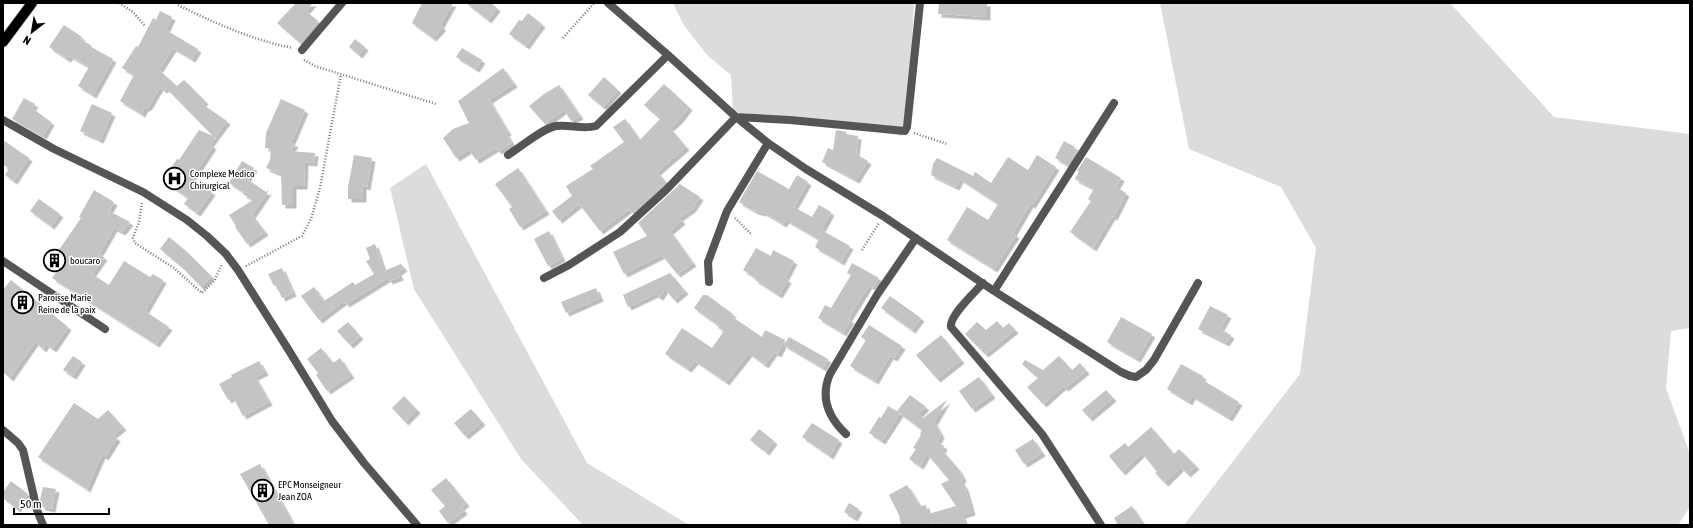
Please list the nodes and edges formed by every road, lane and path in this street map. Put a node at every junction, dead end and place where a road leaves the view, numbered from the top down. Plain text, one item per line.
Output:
1 (32, 3) edge
2 (119, 3) edge
3 (342, 3) edge
4 (594, 3) edge
5 (608, 3) edge
6 (920, 3) edge
7 (178, 5) dead end
8 (145, 26) dead end
9 (563, 38) dead end
10 (3, 42) edge
11 (302, 50) joint
12 (668, 55) junction
13 (303, 59) dead end
14 (341, 74) junction
15 (1114, 103) dead end
16 (436, 104) dead end
17 (736, 117) junction
18 (3, 120) edge
19 (906, 130) junction
20 (768, 142) junction
21 (947, 144) dead end
22 (508, 155) dead end
23 (143, 192) junction
24 (727, 211) junction
25 (883, 216) junction
26 (752, 235) dead end
27 (916, 238) junction
28 (862, 250) dead end
29 (226, 254) junction
30 (3, 261) edge
31 (238, 270) junction
32 (544, 278) dead end
33 (709, 282) dead end
34 (983, 283) junction
35 (1198, 283) dead end
36 (994, 291) junction
37 (105, 329) dead end
38 (3, 430) edge
39 (846, 434) dead end
40 (43, 525) edge
41 (417, 525) edge
42 (1101, 525) edge

1 - 10 main road
2 - 8 path
3 - 11 street
4 - 9 path
5 - 12 street
6 - 19 street
7 - 11 path
12 - 17 street
12 - 22 street
13 - 14 path
14 - 16 path
14 - 31 path
15 - 36 street
17 - 19 street
17 - 20 street
17 - 32 street
18 - 23 street
19 - 21 path
20 - 24 street
20 - 25 street
23 - 29 street
23 - 29 path
24 - 26 path
24 - 33 street
25 - 27 street
25 - 28 path
27 - 34 street
27 - 39 street
29 - 31 street
30 - 37 street
31 - 41 street
34 - 36 street
34 - 42 street
35 - 36 street
38 - 40 street

